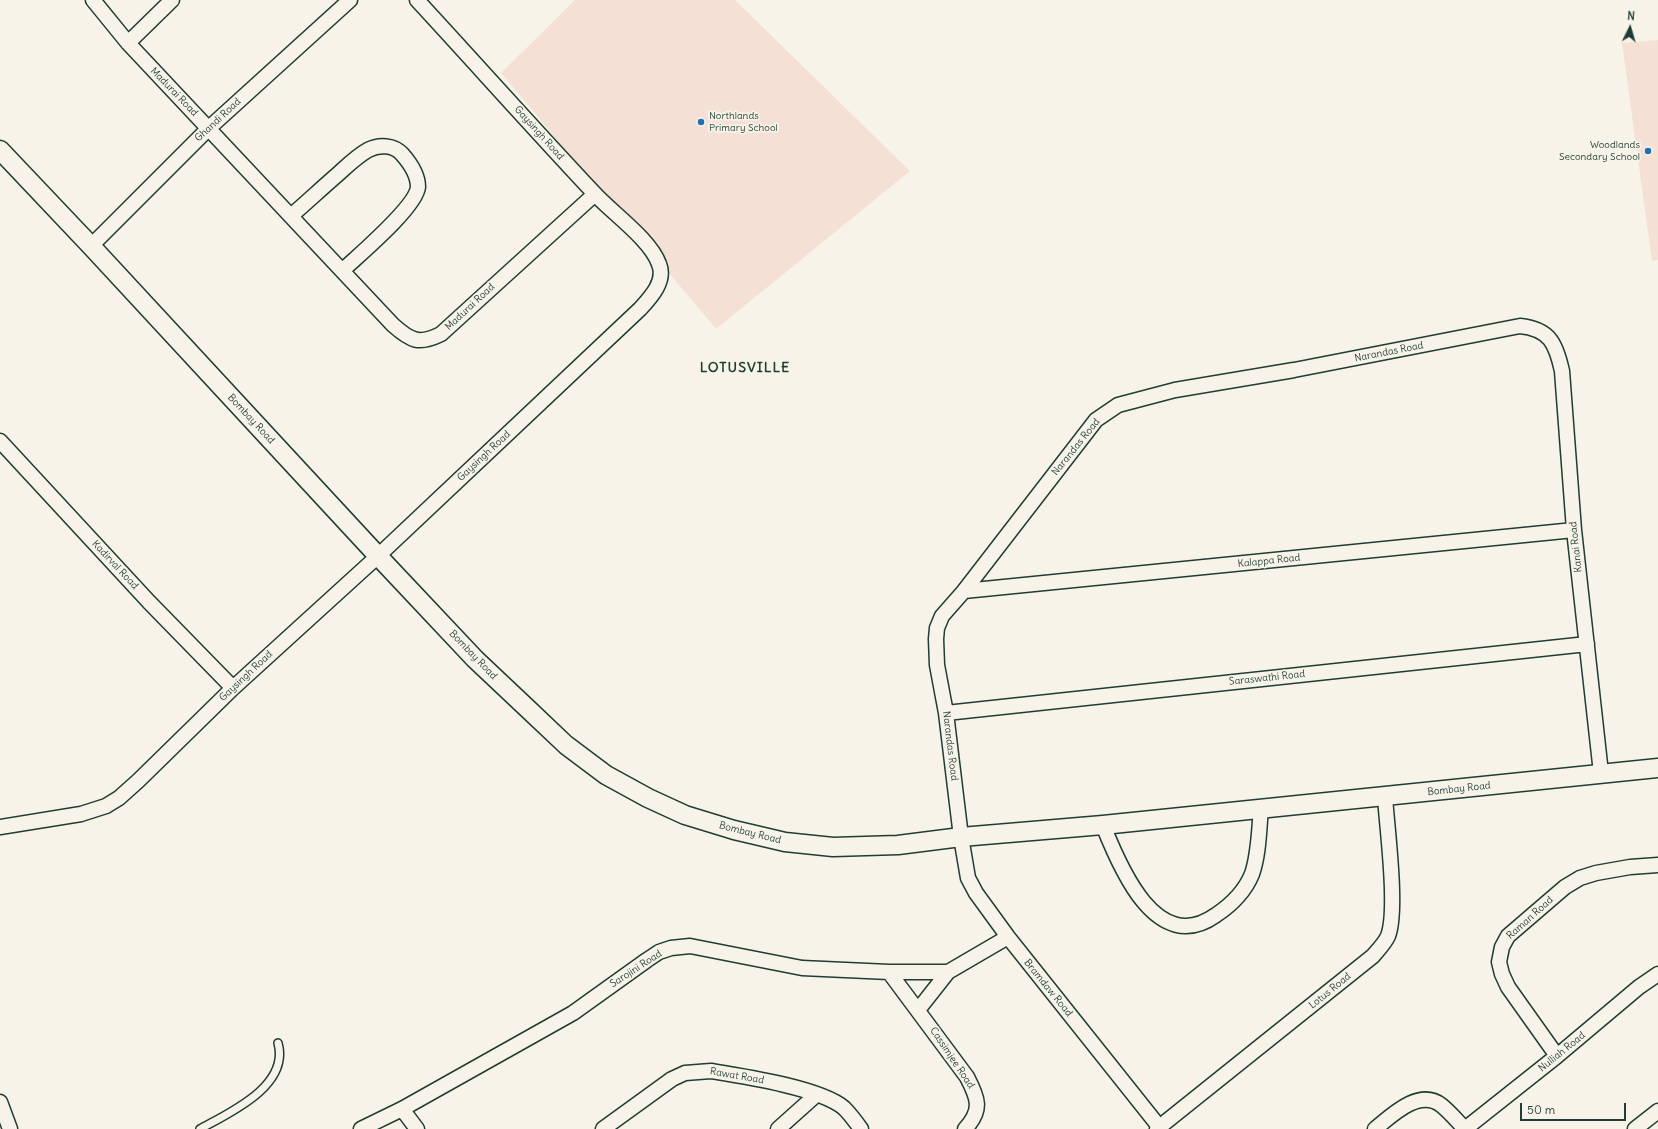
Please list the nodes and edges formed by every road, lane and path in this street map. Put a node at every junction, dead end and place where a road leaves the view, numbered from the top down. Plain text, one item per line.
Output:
1 (94, 0) edge
2 (172, 0) edge
3 (350, 0) edge
4 (417, 0) edge
5 (128, 43) junction
6 (209, 128) junction
7 (0, 150) edge
8 (595, 194) junction
9 (292, 215) junction
10 (91, 246) junction
11 (343, 270) junction
12 (1538, 329) joint
13 (0, 441) edge
14 (1574, 530) junction
15 (378, 556) junction
16 (964, 591) junction
17 (1587, 644) junction
18 (232, 688) junction
19 (946, 713) junction
20 (1658, 768) edge
21 (1601, 773) junction
22 (1385, 797) junction
23 (1261, 808) junction
24 (1103, 825) junction
25 (0, 827) edge
26 (961, 837) junction
27 (1658, 865) edge
28 (1008, 937) junction
29 (889, 972) junction
30 (948, 972) junction
31 (1658, 974) edge
32 (918, 1010) junction
33 (278, 1044) dead end
34 (1557, 1056) junction
35 (816, 1095) junction
36 (0, 1102) edge
37 (402, 1109) junction
38 (1658, 1111) edge
39 (1160, 1128) edge
40 (10, 1129) edge
41 (200, 1129) edge
42 (361, 1129) edge
43 (417, 1129) edge
44 (603, 1129) edge
45 (778, 1129) edge
46 (862, 1129) edge
47 (964, 1129) edge
48 (1375, 1129) edge
49 (1465, 1129) edge
50 (1635, 1129) edge

1 - 5 street, Madurai Road
2 - 5 street
3 - 6 street, Ghandi Road
4 - 8 street, Gaysingh Road
5 - 6 street, Madurai Road
6 - 9 street, Madurai Road
6 - 10 street, Ghandi Road
7 - 10 street, Bombay Road
8 - 11 street, Madurai Road
8 - 15 street, Gaysingh Road
9 - 11 street, Madurai Road
9 - 11 street
10 - 15 street, Bombay Road
12 - 14 street, Kanai Road
12 - 16 street, Narandas Road
13 - 18 street, Kadirval Road
14 - 16 street, Kalappa Road
14 - 17 street, Kanai Road
15 - 18 street, Gaysingh Road
15 - 26 street, Bombay Road
16 - 19 street, Narandas Road
17 - 19 street, Saraswathi Road
17 - 21 street, Kanai Road
18 - 25 street, Gaysingh Road
19 - 26 street, Narandas Road
20 - 21 street, Bombay Road
21 - 22 street, Bombay Road
22 - 23 street, Bombay Road
22 - 39 street, Lotus Road
23 - 24 street, Bombay Road
23 - 24 street
24 - 26 street, Bombay Road
26 - 28 street, Bramdaw Road
27 - 34 street, Raman Road
28 - 30 street
28 - 39 street, Bramdaw Road
29 - 30 street, Sarojini Road
29 - 32 street, Cassimjee Road
29 - 37 street, Sarojini Road
30 - 32 street
31 - 34 street, Nulliah Road
32 - 47 street, Cassimjee Road
33 - 41 lane
34 - 49 street, Nulliah Road
35 - 44 street, Rawat Road
35 - 45 street
35 - 46 street, Rawat Road
36 - 40 street
37 - 42 street, Sarojini Road
37 - 43 street
38 - 50 street
48 - 49 street

